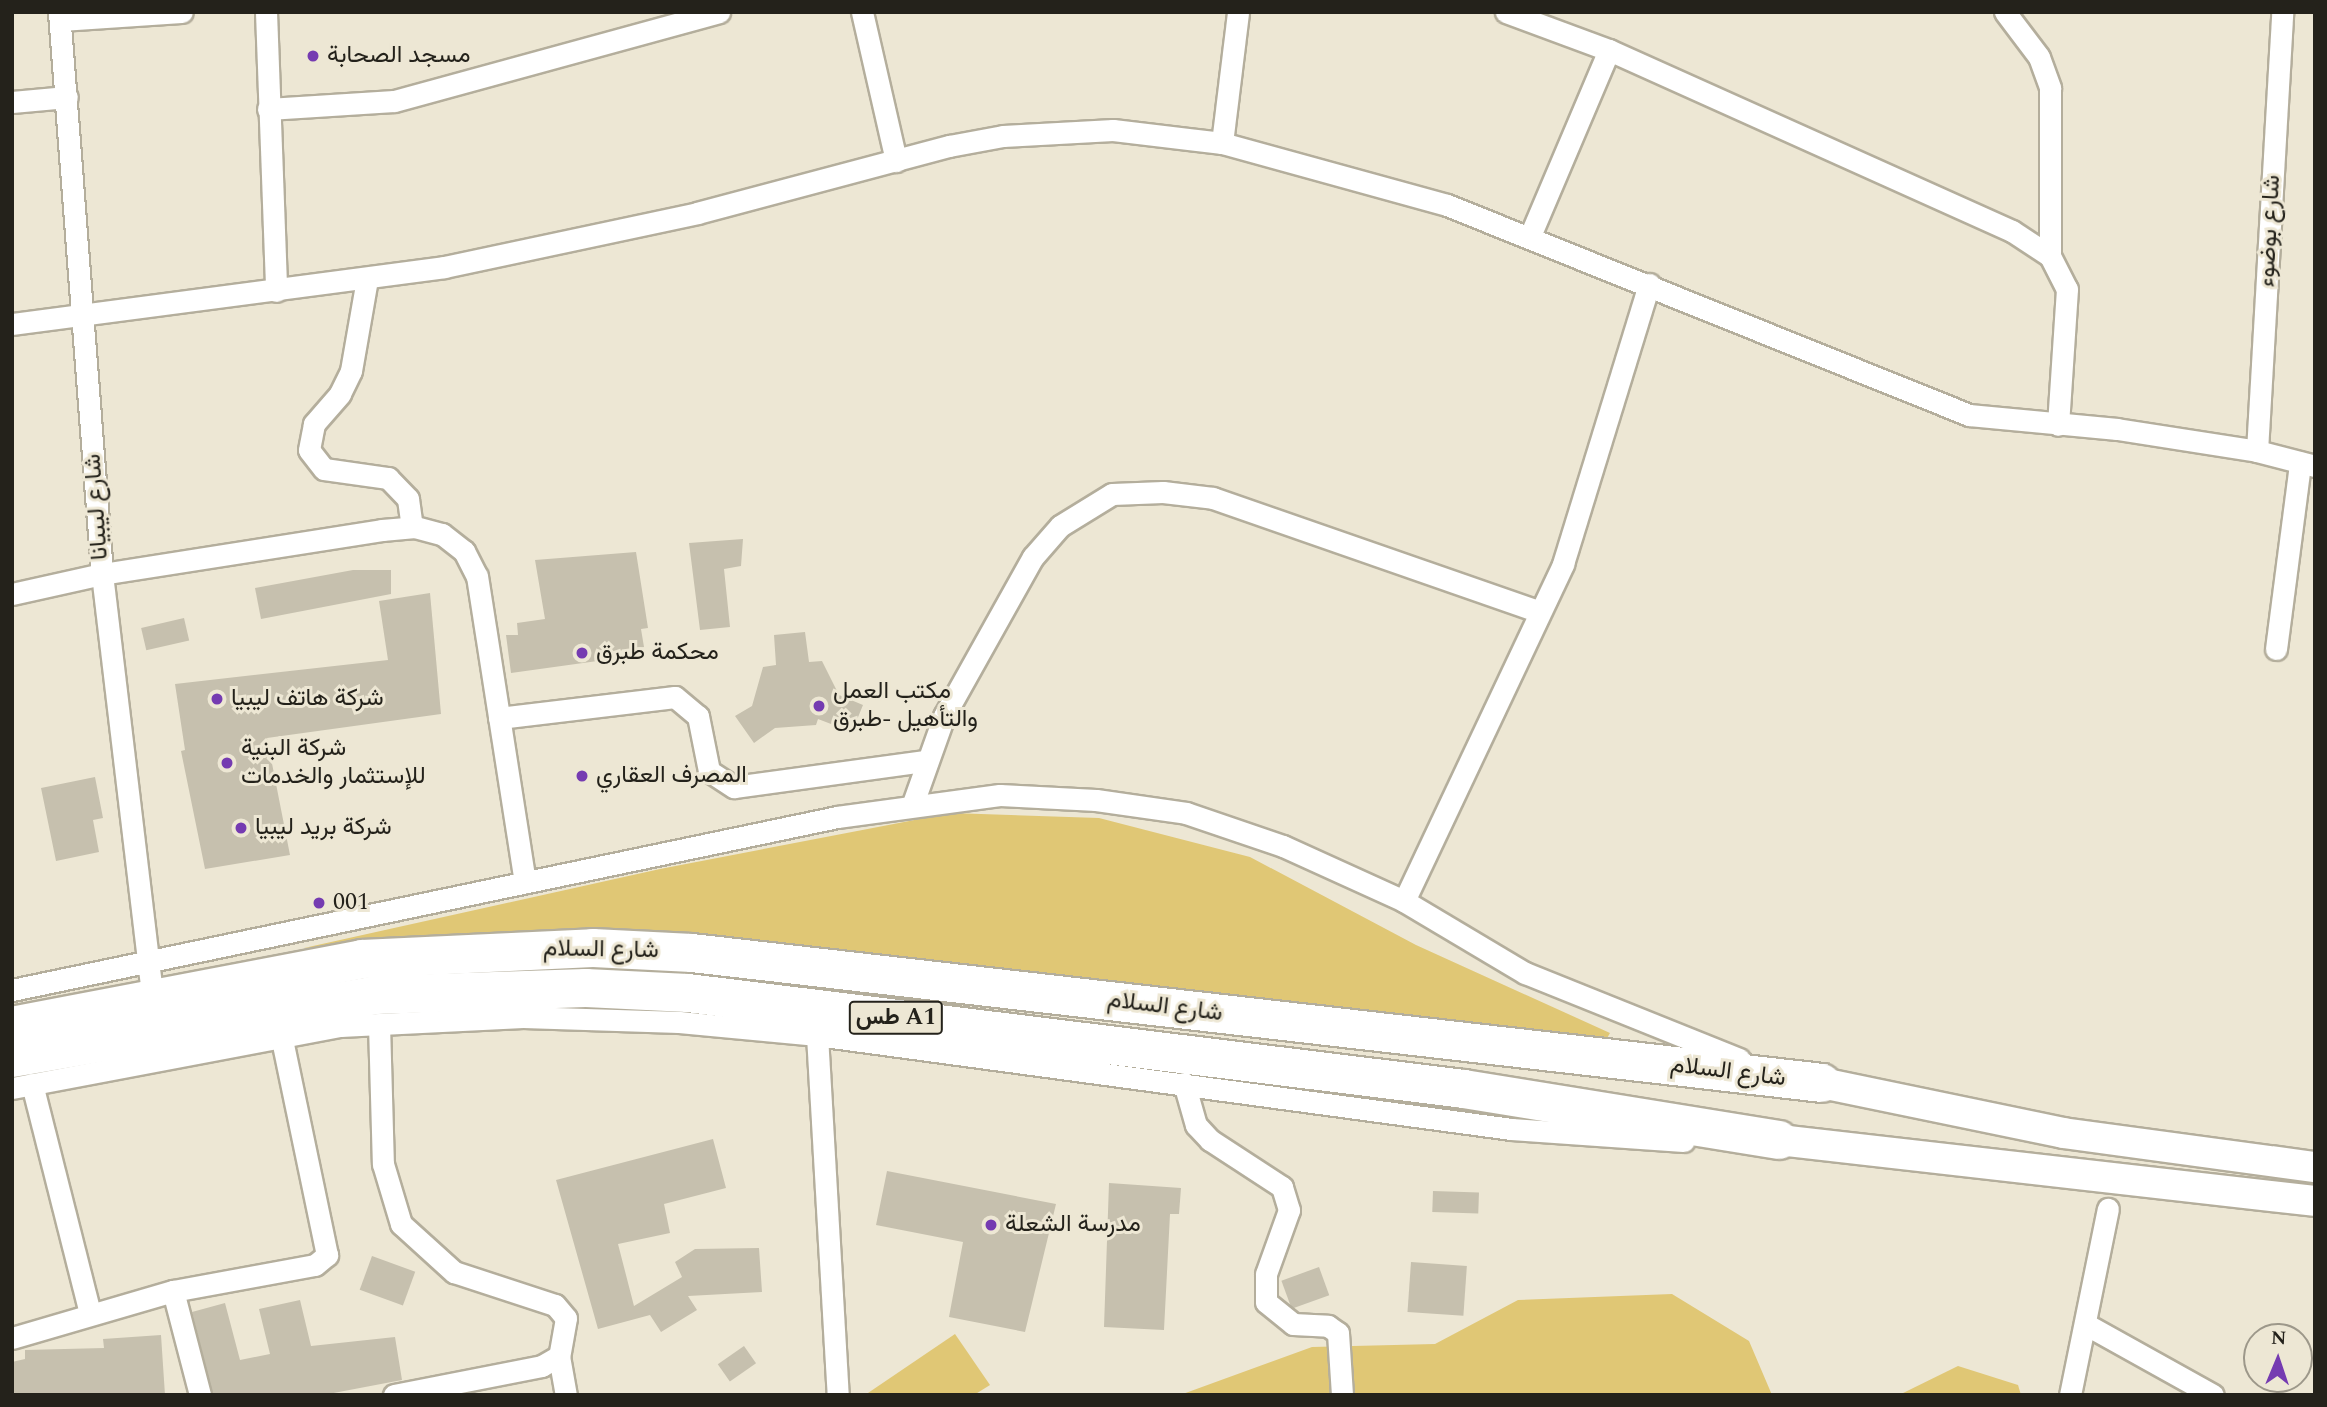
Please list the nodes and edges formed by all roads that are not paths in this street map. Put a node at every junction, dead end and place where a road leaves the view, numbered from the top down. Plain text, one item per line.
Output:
1 (182, 12) edge
2 (267, 12) edge
3 (719, 12) edge
4 (862, 12) edge
5 (1238, 12) edge
6 (1506, 12) edge
7 (2005, 12) edge
8 (2282, 12) edge
9 (59, 16) edge
10 (1609, 50) junction
11 (67, 97) junction
12 (12, 102) edge
13 (268, 109) junction
14 (1222, 143) junction
15 (896, 161) junction
16 (1530, 236) junction
17 (2050, 256) junction
18 (367, 279) junction
19 (1649, 284) junction
20 (276, 291) junction
21 (84, 316) junction
22 (12, 324) edge
23 (2058, 425) junction
24 (2257, 451) junction
25 (2308, 464) edge
26 (412, 527) junction
27 (102, 574) junction
28 (12, 594) edge
29 (1541, 612) junction
30 (2276, 649) dead end
31 (499, 718) junction
32 (925, 761) junction
33 (912, 806) junction
34 (525, 882) junction
35 (1404, 901) junction
36 (148, 962) junction
37 (12, 990) edge
38 (153, 999) junction
39 (379, 1024) junction
40 (12, 1026) edge
41 (281, 1035) junction
42 (817, 1035) junction
43 (19, 1076) edge
44 (1184, 1083) junction
45 (1822, 1083) junction
46 (1779, 1140) junction
47 (2315, 1167) edge
48 (2315, 1202) edge
49 (2108, 1209) dead end
50 (173, 1291) junction
51 (90, 1314) junction
52 (2087, 1325) junction
53 (12, 1338) edge
54 (559, 1356) junction
55 (200, 1395) edge
56 (394, 1395) edge
57 (566, 1395) edge
58 (838, 1395) edge
59 (1342, 1395) edge
60 (2070, 1395) edge
61 (2213, 1395) edge

1 - 9 street
2 - 13 street
3 - 13 street
4 - 15 street
5 - 14 street
6 - 10 street
7 - 17 street
8 - 24 street, شارع بوضوء
9 - 11 street, شارع ليبيانا
10 - 16 street
10 - 17 street
11 - 12 street
11 - 21 street, شارع ليبيانا
13 - 20 street
14 - 15 street
14 - 16 street
15 - 18 street
16 - 19 street
17 - 23 street
18 - 20 street
18 - 26 street
19 - 23 street
19 - 29 street
20 - 21 street
21 - 22 street
21 - 27 street, شارع ليبيانا
23 - 24 street
24 - 25 street
25 - 30 street
26 - 27 street
26 - 31 street
27 - 28 street
27 - 36 street, شارع ليبيانا
29 - 32 street
29 - 35 street
31 - 32 street
31 - 34 street
32 - 33 street
33 - 34 street
33 - 35 street
34 - 36 street
35 - 45 street
36 - 37 street
36 - 38 street, شارع ليبيانا
38 - 40 highway, شارع السلام
38 - 45 highway, شارع السلام
39 - 41 street
39 - 42 street
39 - 54 street
41 - 43 street
41 - 50 street
42 - 44 street
42 - 58 street
43 - 46 highway, شارع السلام / طس A1
43 - 51 street
44 - 46 street
44 - 59 street
45 - 47 main road, شارع السلام
46 - 48 main road, شارع السلام
49 - 52 street
50 - 51 street
50 - 55 street
51 - 53 street
52 - 60 street
52 - 61 street
54 - 56 street
54 - 57 street

